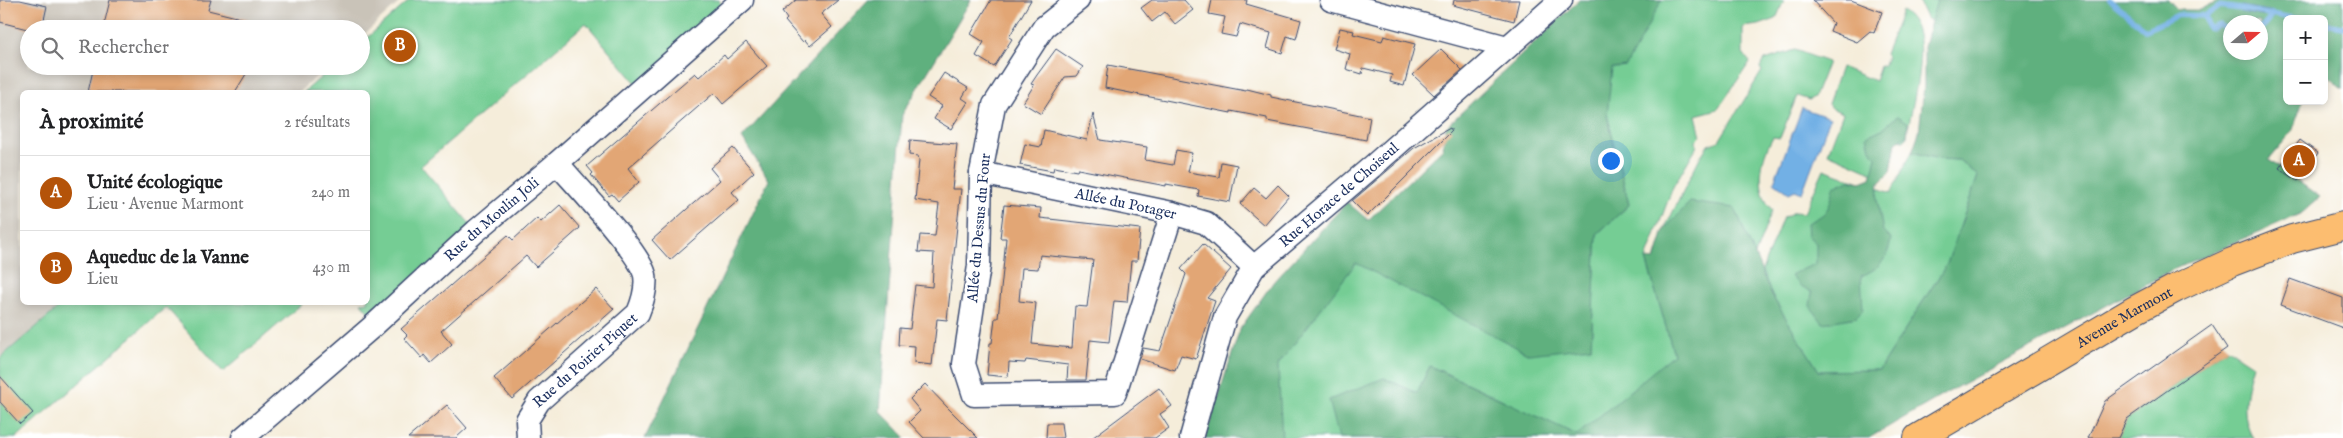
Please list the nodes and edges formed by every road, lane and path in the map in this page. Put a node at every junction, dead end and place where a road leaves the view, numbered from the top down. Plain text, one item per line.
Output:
1 (742, 0) edge
2 (1078, 0) edge
3 (1331, 0) edge
4 (1561, 0) edge
5 (1507, 47) junction
6 (558, 163) junction
7 (981, 172) junction
8 (1172, 213) junction
9 (2343, 226) edge
10 (1254, 267) junction
11 (243, 438) edge
12 (528, 438) edge
13 (1191, 438) edge
14 (1918, 438) edge

1 - 6 street, Rue du Moulin Joli
2 - 7 street, Allée du Dessus du Four
3 - 5 street
4 - 5 street, Rue Horace de Choiseul
5 - 10 street, Rue Horace de Choiseul
6 - 11 street, Rue du Moulin Joli
6 - 12 street, Rue du Poirier Piquet
7 - 8 street, Allée du Potager
7 - 8 street, Allée du Dessus du Four
8 - 10 street, Allée du Potager
9 - 14 main road, Avenue Marmont
10 - 13 street, Rue Horace de Choiseul

